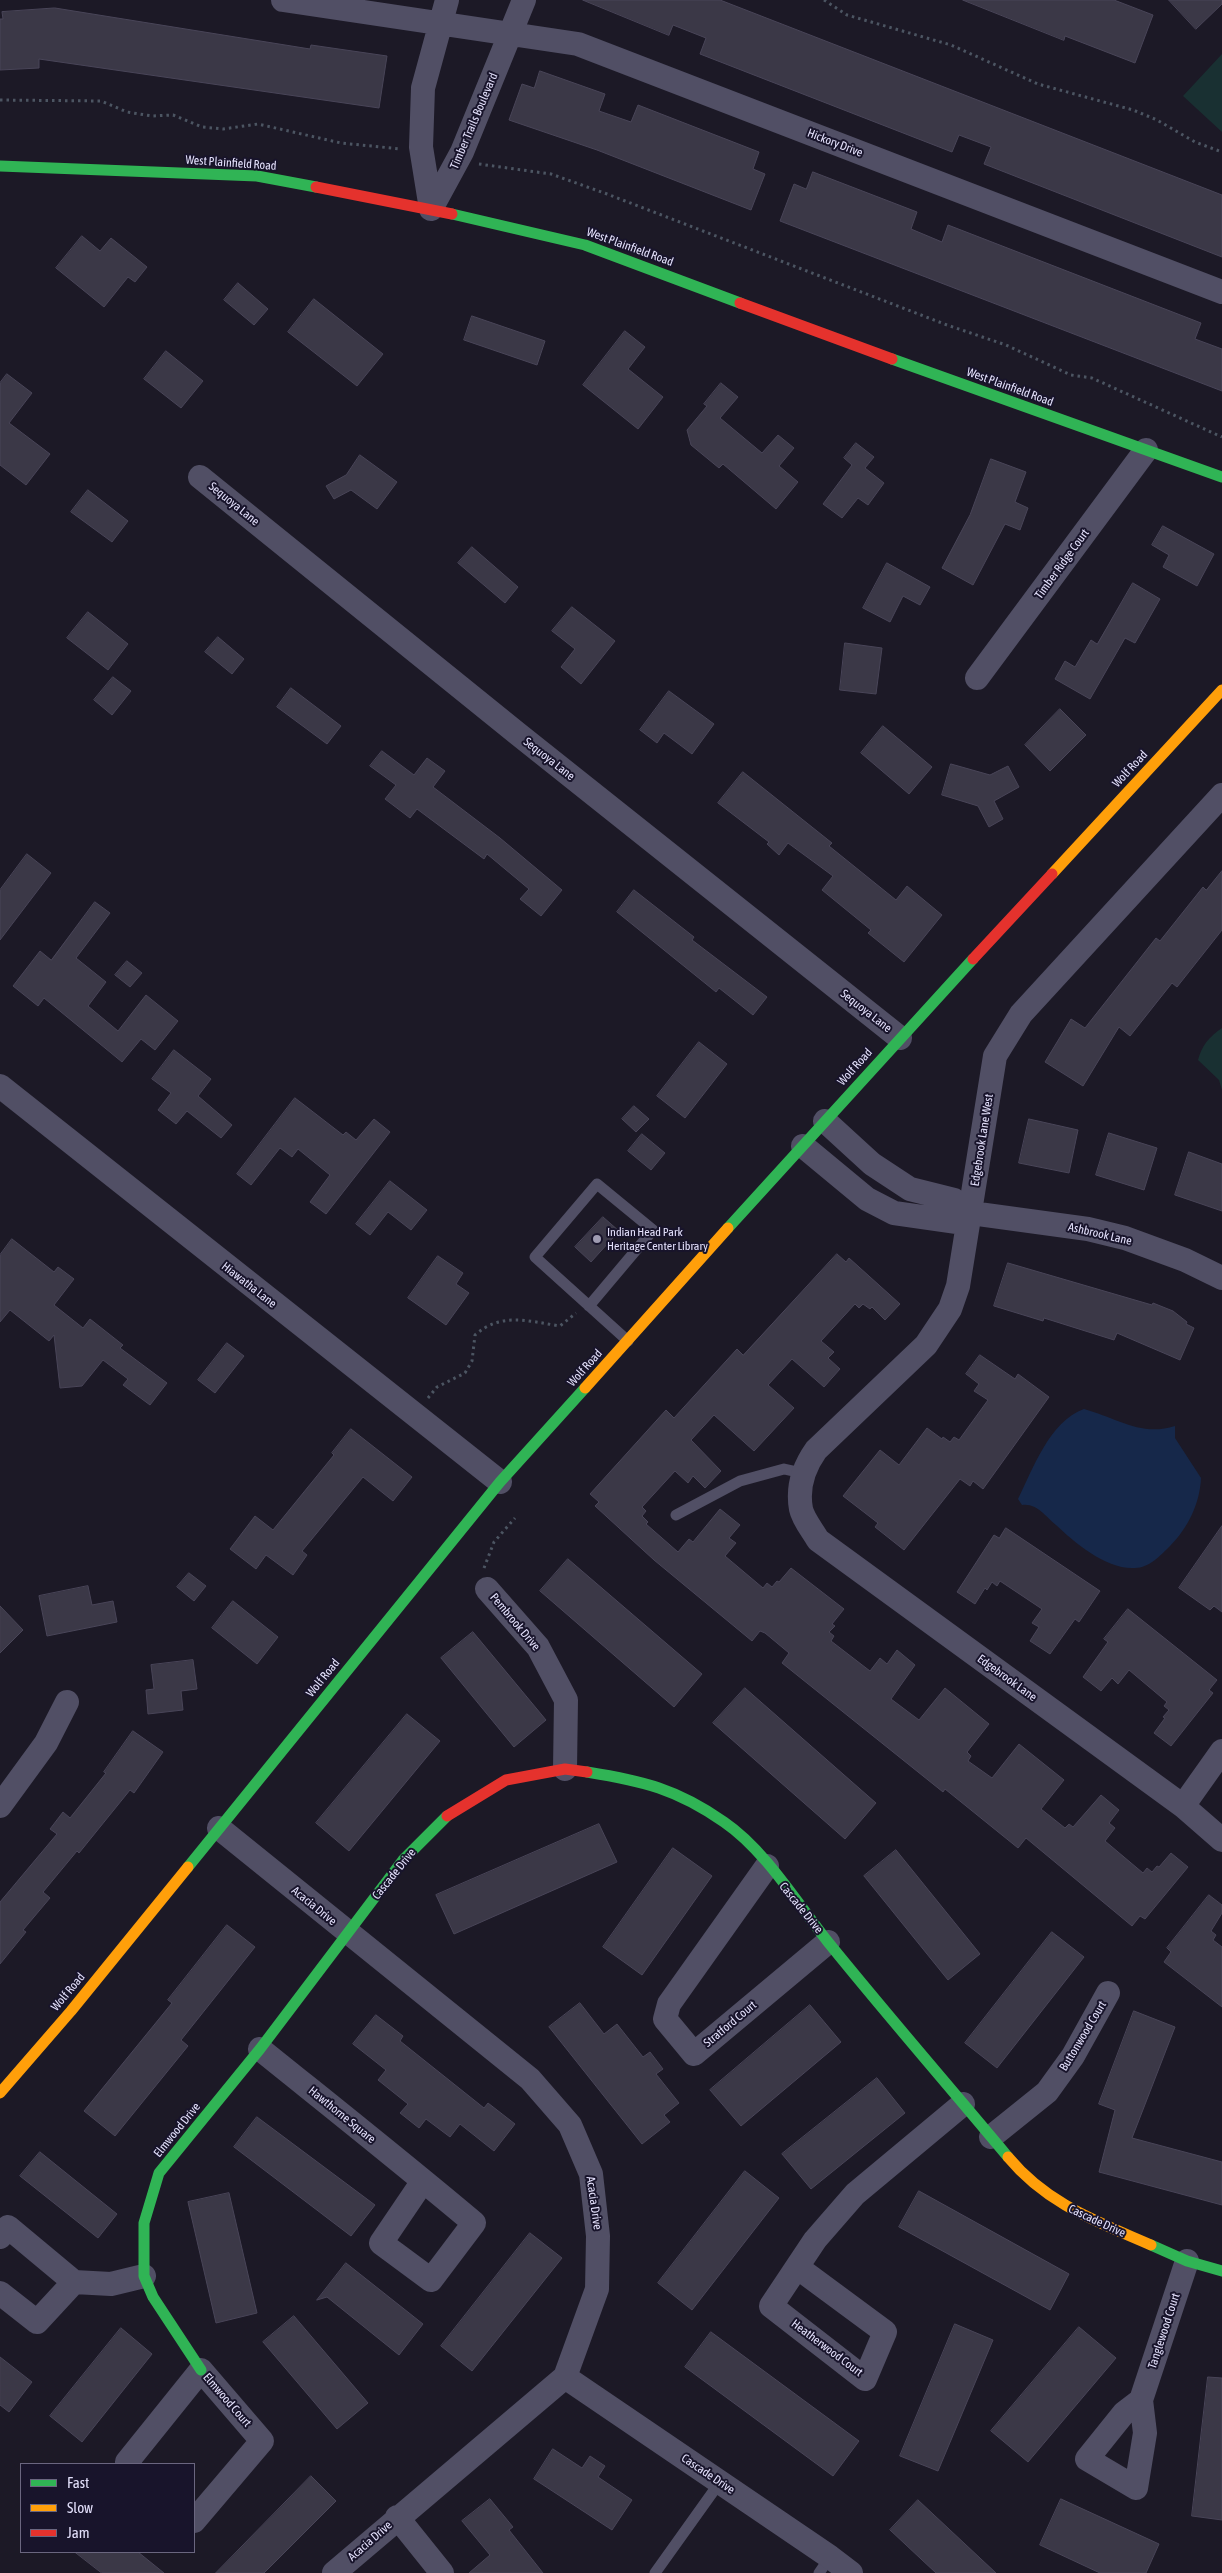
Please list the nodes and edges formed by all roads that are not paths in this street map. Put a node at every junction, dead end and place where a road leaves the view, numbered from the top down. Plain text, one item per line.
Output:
1 (283, 0) edge
2 (447, 0) edge
3 (524, 0) edge
4 (440, 25) junction
5 (510, 35) junction
6 (0, 166) edge
7 (431, 209) junction
8 (1222, 292) edge
9 (1146, 450) junction
10 (200, 477) dead end
11 (1222, 477) edge
12 (977, 678) dead end
13 (1222, 690) edge
14 (1222, 795) edge
15 (900, 1038) junction
16 (0, 1086) edge
17 (825, 1121) junction
18 (803, 1146) junction
19 (971, 1213) junction
20 (1222, 1278) edge
21 (589, 1306) junction
22 (628, 1341) junction
23 (802, 1473) junction
24 (500, 1482) junction
25 (801, 1510) joint
26 (676, 1515) dead end
27 (487, 1589) road end
28 (67, 1702) dead end
29 (1222, 1751) edge
30 (565, 1769) junction
31 (0, 1806) edge
32 (1183, 1806) junction
33 (219, 1828) junction
34 (1222, 1840) edge
35 (767, 1866) junction
36 (348, 1933) junction
37 (828, 1942) junction
38 (1108, 1993) dead end
39 (260, 2049) junction
40 (0, 2093) edge
41 (963, 2104) junction
42 (991, 2137) junction
43 (423, 2181) dead end
44 (0, 2237) edge
45 (1187, 2261) junction
46 (797, 2267) junction
47 (1222, 2271) edge
48 (144, 2276) junction
49 (74, 2282) junction
50 (0, 2292) edge
51 (201, 2370) junction
52 (565, 2377) junction
53 (1141, 2400) dead end
54 (128, 2463) edge
55 (720, 2482) junction
56 (397, 2517) junction
57 (195, 2520) edge
58 (824, 2565) edge
59 (334, 2573) edge
60 (442, 2573) edge
61 (655, 2573) edge
62 (851, 2573) edge

1 - 4 street, Hickory Drive
2 - 4 street
3 - 5 street, Timber Trails Boulevard
4 - 5 street, Hickory Drive
4 - 7 street
5 - 7 street, Timber Trails Boulevard
5 - 8 street, Hickory Drive
6 - 7 street, West Plainfield Road
7 - 9 street, West Plainfield Road
9 - 11 street, West Plainfield Road
9 - 12 street, Timber Ridge Court
10 - 15 street, Sequoya Lane
13 - 15 street, Wolf Road
14 - 19 street, Edgebrook Lane West
15 - 17 street, Wolf Road
16 - 24 street, Hiawatha Lane
17 - 18 street, Wolf Road
17 - 19 street, Ashbrook Lane
18 - 19 street, Ashbrook Lane
18 - 22 street, Wolf Road
19 - 20 street, Ashbrook Lane
19 - 23 street, Edgebrook Lane West
21 - 21 lane
21 - 22 lane
22 - 24 street, Wolf Road
23 - 25 street, Edgebrook Lane West
23 - 26 lane
24 - 33 street, Wolf Road
25 - 32 street, Edgebrook Lane
27 - 30 street, Pembrook Drive
28 - 31 street
29 - 32 street
30 - 35 street, Cascade Drive
30 - 36 street, Cascade Drive
32 - 34 street, Edgebrook Lane
33 - 36 street, Acacia Drive
33 - 40 street, Wolf Road
35 - 37 street, Cascade Drive
35 - 37 street, Stratford Court
36 - 39 street, Elmwood Drive
36 - 52 street, Acacia Drive
37 - 41 street, Cascade Drive
38 - 42 street, Buttonwood Court
39 - 43 street, Hawthorne Square
39 - 48 street, Elmwood Drive
41 - 42 street, Cascade Drive
41 - 46 street, Heatherwood Court
42 - 45 street, Cascade Drive
44 - 49 street
45 - 47 street, Cascade Drive
45 - 53 street, Tanglewood Court
46 - 46 street, Heatherwood Court
48 - 49 street
48 - 51 street, Elmwood Drive
49 - 50 street
51 - 54 street, Elmwood Court
51 - 57 street, Elmwood Court
52 - 55 street, Cascade Drive
52 - 56 street, Acacia Drive
55 - 58 street, Cascade Drive
55 - 61 lane
56 - 59 street, Acacia Drive
56 - 60 street
58 - 62 street, Cascade Drive

